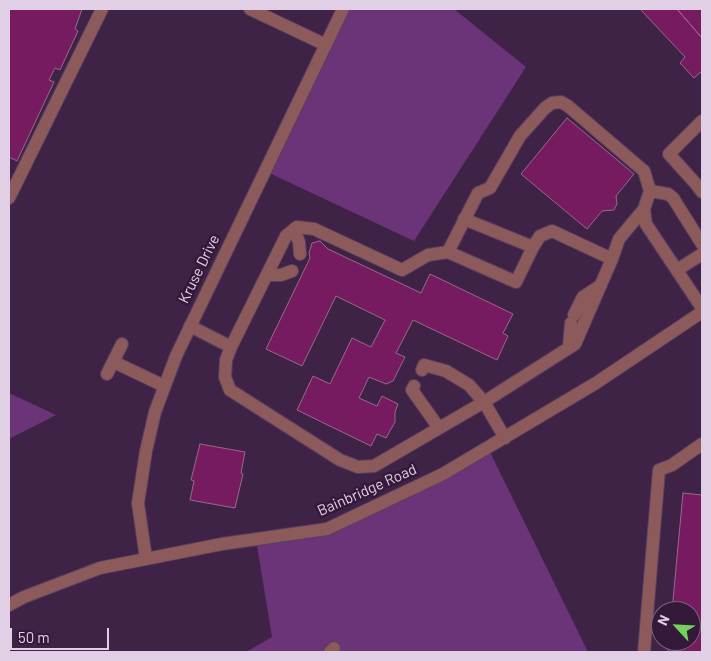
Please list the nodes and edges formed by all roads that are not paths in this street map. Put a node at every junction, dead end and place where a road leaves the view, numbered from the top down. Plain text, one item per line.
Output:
1 (102, 9) edge
2 (250, 9) edge
3 (343, 9) edge
4 (326, 45) junction
5 (702, 121) edge
6 (650, 191) junction
7 (702, 192) edge
8 (9, 198) edge
9 (644, 209) junction
10 (464, 219) junction
11 (294, 229) junction
12 (702, 244) edge
13 (533, 247) junction
14 (448, 252) junction
15 (300, 254) dead end
16 (702, 254) edge
17 (612, 259) junction
18 (676, 270) junction
19 (292, 271) dead end
20 (268, 275) junction
21 (601, 286) junction
22 (702, 308) edge
23 (702, 312) edge
24 (190, 326) junction
25 (122, 344) dead end
26 (232, 347) junction
27 (569, 347) junction
28 (114, 362) junction
29 (422, 370) dead end
30 (107, 374) dead end
31 (164, 386) junction
32 (414, 386) dead end
33 (484, 402) junction
34 (439, 428) junction
35 (505, 438) junction
36 (702, 444) edge
37 (146, 559) junction
38 (9, 605) edge
39 (644, 652) edge

1 - 8 street
2 - 4 street
3 - 4 street, Kruse Drive
4 - 24 street, Kruse Drive
5 - 7 street
6 - 9 street
6 - 10 street
6 - 12 street
9 - 17 street
9 - 18 street
10 - 13 street
10 - 14 street
11 - 14 street
11 - 15 street
11 - 20 street
13 - 14 street
13 - 17 street
16 - 18 street
17 - 21 street
18 - 22 street
19 - 20 street
20 - 26 street
21 - 27 street
21 - 27 street
23 - 35 street, Bainbridge Road
24 - 26 street
24 - 31 street, Kruse Drive
25 - 28 street
26 - 34 street
27 - 33 street
28 - 30 street
28 - 31 street
29 - 33 street
31 - 37 street, Kruse Drive
32 - 34 street
33 - 34 street
33 - 35 street
35 - 37 street, Bainbridge Road
36 - 39 street
37 - 38 street, Bainbridge Road

